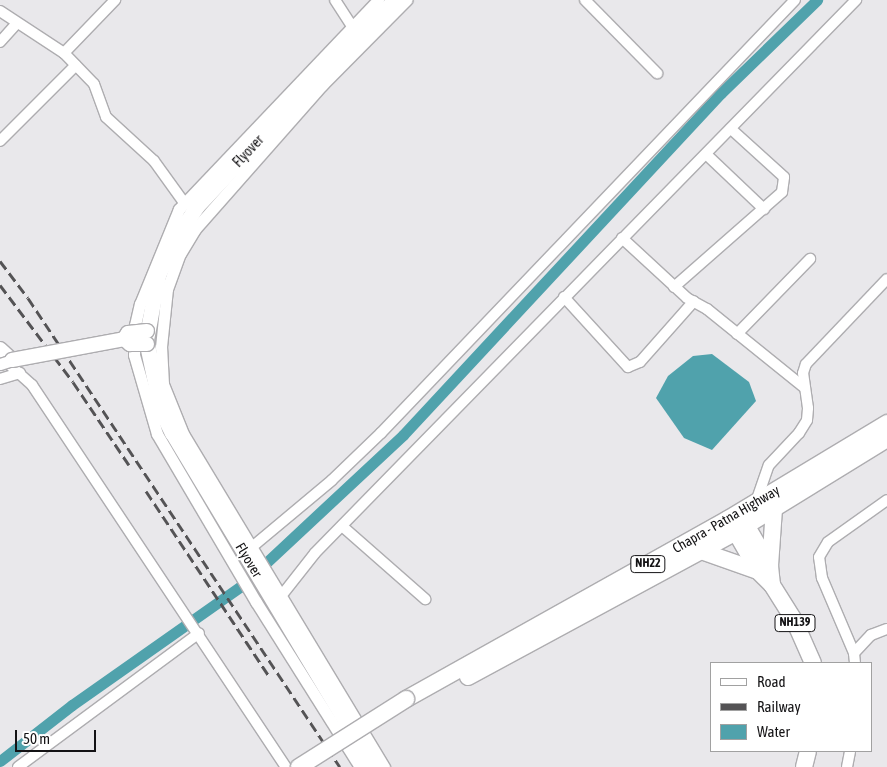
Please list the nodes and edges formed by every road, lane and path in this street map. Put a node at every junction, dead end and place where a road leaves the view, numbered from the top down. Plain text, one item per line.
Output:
1 (115, 0) edge
2 (335, 0) edge
3 (395, 0) edge
4 (406, 0) edge
5 (856, 0) edge
6 (376, 1) edge
7 (591, 2) edge
8 (790, 2) edge
9 (0, 11) edge
10 (17, 22) junction
11 (352, 26) junction
12 (0, 42) edge
13 (64, 53) junction
14 (76, 65) junction
15 (657, 73) dead end
16 (731, 129) junction
17 (0, 141) edge
18 (706, 154) junction
19 (185, 204) junction
20 (764, 209) junction
21 (622, 238) junction
22 (810, 259) dead end
23 (887, 279) edge
24 (674, 287) junction
25 (564, 297) junction
26 (694, 301) junction
27 (737, 334) junction
28 (147, 337) junction
29 (0, 349) edge
30 (4, 360) edge
31 (20, 373) junction
32 (0, 379) edge
33 (805, 388) junction
34 (887, 423) edge
35 (887, 439) edge
36 (887, 500) edge
37 (756, 502) junction
38 (774, 509) junction
39 (737, 522) junction
40 (342, 526) junction
41 (255, 551) junction
42 (701, 551) junction
43 (764, 569) junction
44 (282, 596) junction
45 (425, 598) dead end
46 (887, 629) edge
47 (199, 633) junction
48 (855, 658) edge
49 (813, 662) edge
50 (408, 704) junction
51 (808, 752) edge
52 (850, 752) edge
53 (18, 767) edge
54 (286, 767) edge
55 (299, 767) edge
56 (319, 767) edge
57 (360, 767) edge
58 (373, 767) edge
59 (384, 767) edge
60 (804, 767) edge
61 (847, 767) edge

1 - 13 street
2 - 11 street
3 - 28 main road, Flyover
4 - 41 street
5 - 16 street
6 - 11 street
7 - 15 street
8 - 41 street
9 - 10 street
10 - 12 street
10 - 13 street
11 - 19 street
13 - 14 street
14 - 17 street
14 - 19 street
16 - 18 street
16 - 20 street
18 - 20 street
18 - 21 street
19 - 57 street
20 - 24 street
21 - 24 street
21 - 25 street
22 - 27 street
23 - 33 street
24 - 26 street
25 - 26 street
25 - 40 street
26 - 27 street
27 - 33 street
28 - 30 main road, bridge
28 - 58 main road, Flyover
29 - 30 main road
30 - 31 street
31 - 32 street
31 - 47 street
33 - 37 street
34 - 37 highway, Chapra - Patna Highway / NH22
35 - 38 highway, Chapra - Patna Highway / NH22
36 - 48 street
37 - 39 highway, Chapra - Patna Highway / NH22
38 - 39 highway, Chapra - Patna Highway / NH22
38 - 43 highway
39 - 42 highway, Chapra - Patna Highway / NH22
39 - 43 highway, NH139
39 - 50 highway, Chapra - Patna Highway / NH22
40 - 44 street
40 - 45 street
41 - 44 street
42 - 43 highway
42 - 50 highway, Chapra - Patna Highway / NH22
43 - 49 highway, NH139
44 - 59 street
46 - 48 street
47 - 53 street
47 - 54 street
50 - 55 highway, NH22, bridge
50 - 56 highway, NH22
51 - 60 highway
52 - 61 street

